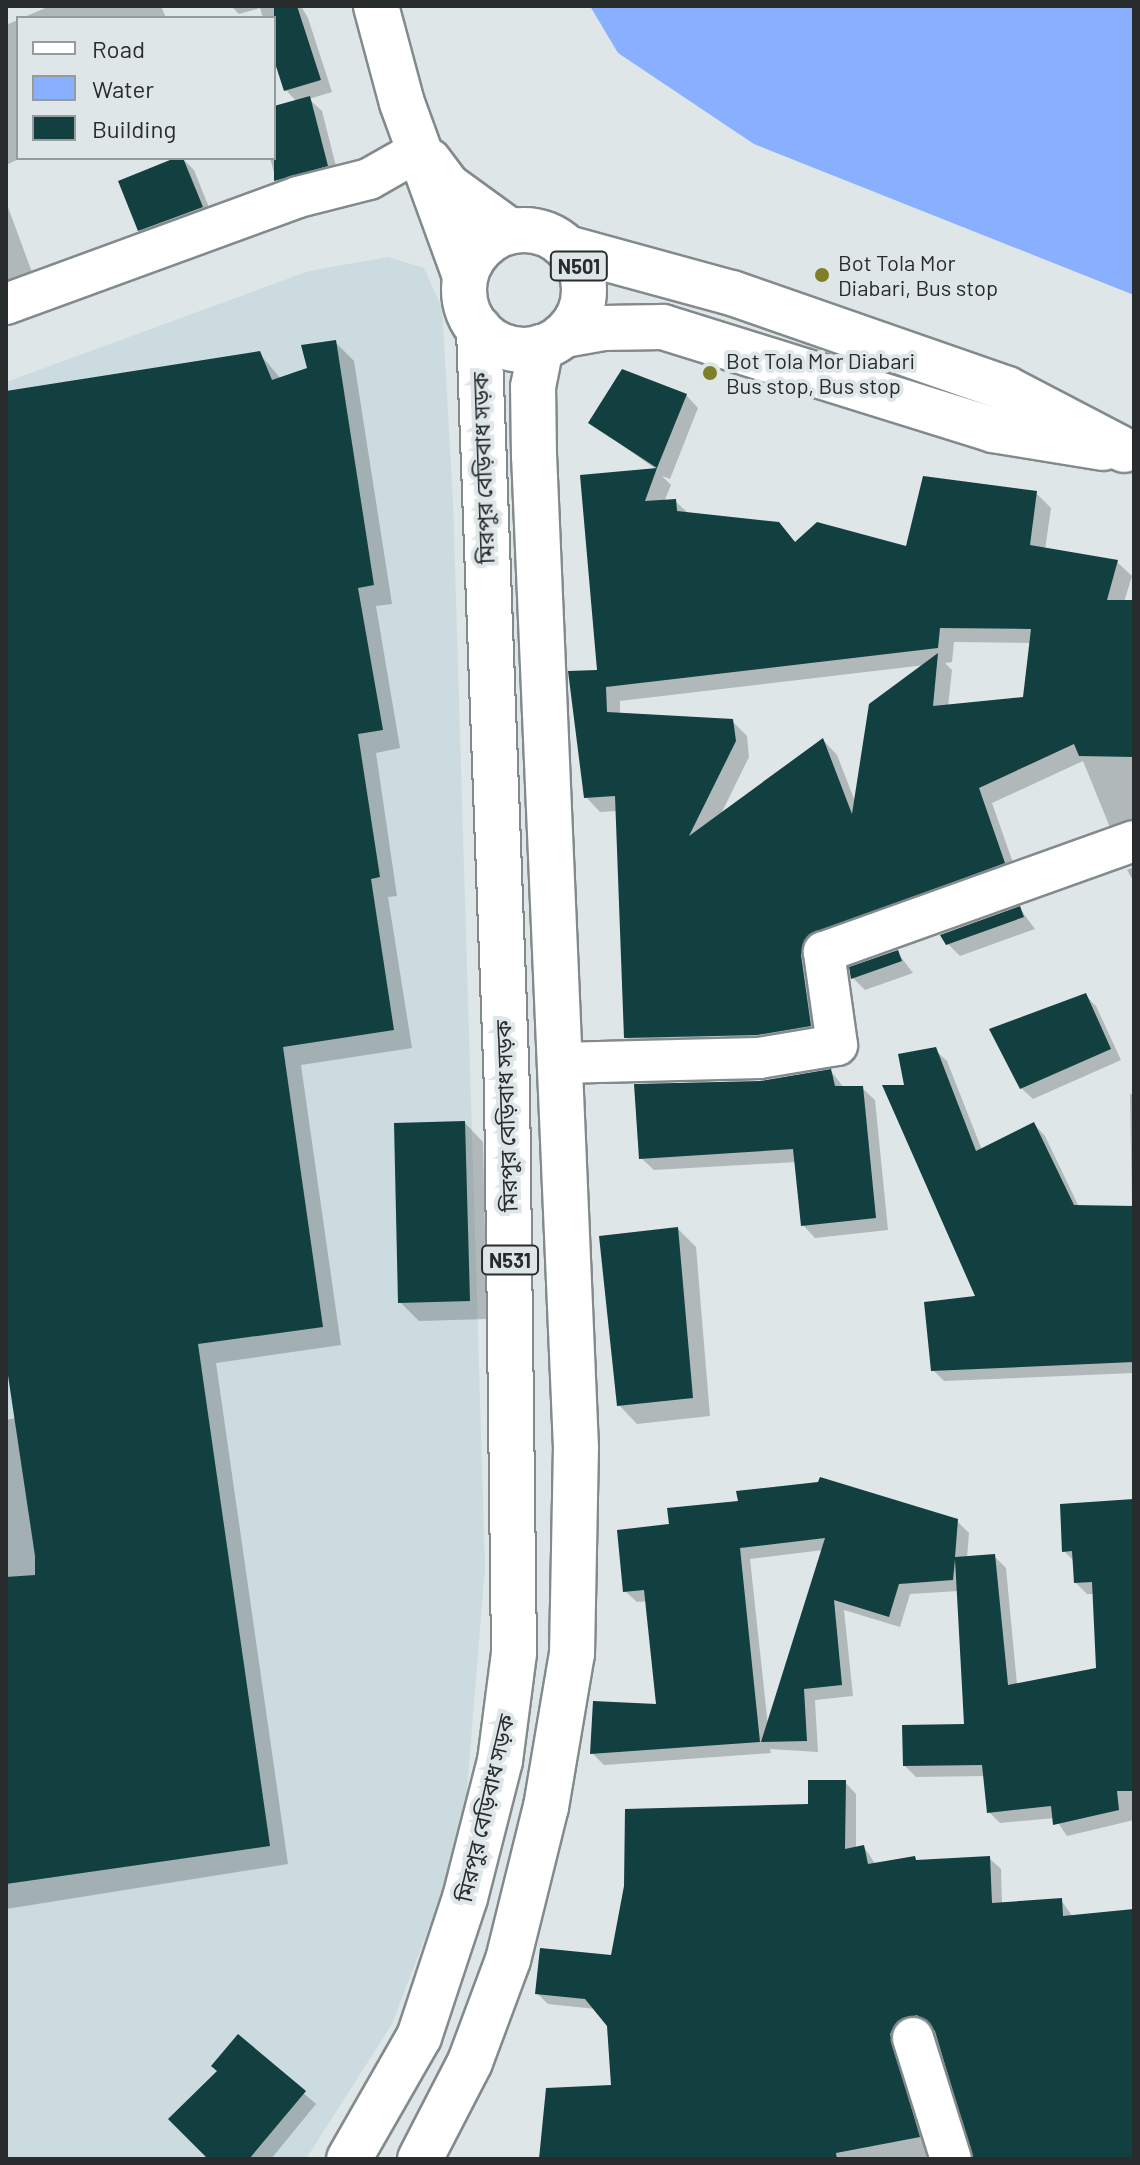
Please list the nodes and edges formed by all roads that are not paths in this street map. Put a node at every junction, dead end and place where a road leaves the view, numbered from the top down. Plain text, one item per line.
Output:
1 (376, 6) edge
2 (420, 150) junction
3 (369, 179) junction
4 (438, 202) junction
5 (510, 231) junction
6 (567, 248) junction
7 (465, 276) junction
8 (6, 304) edge
9 (479, 329) junction
10 (552, 341) junction
11 (1129, 451) edge
12 (1134, 841) edge
13 (559, 1063) junction
14 (913, 2038) dead end
15 (425, 2156) edge
16 (349, 2159) edge
17 (951, 2159) edge

1 - 2 highway, N501
2 - 3 street
2 - 4 highway, N501
2 - 5 highway, N501
3 - 4 street
3 - 8 street
4 - 7 highway, N501
5 - 6 highway, N501
5 - 7 highway
6 - 10 highway, N501
6 - 11 highway, N501
7 - 9 highway, N501
9 - 10 highway, N501
9 - 16 highway, মিরপুর বেড়িবাধ সড়ক / N531
10 - 11 highway, N501
10 - 13 highway, N531
12 - 13 street
13 - 15 highway, N531
14 - 17 street

